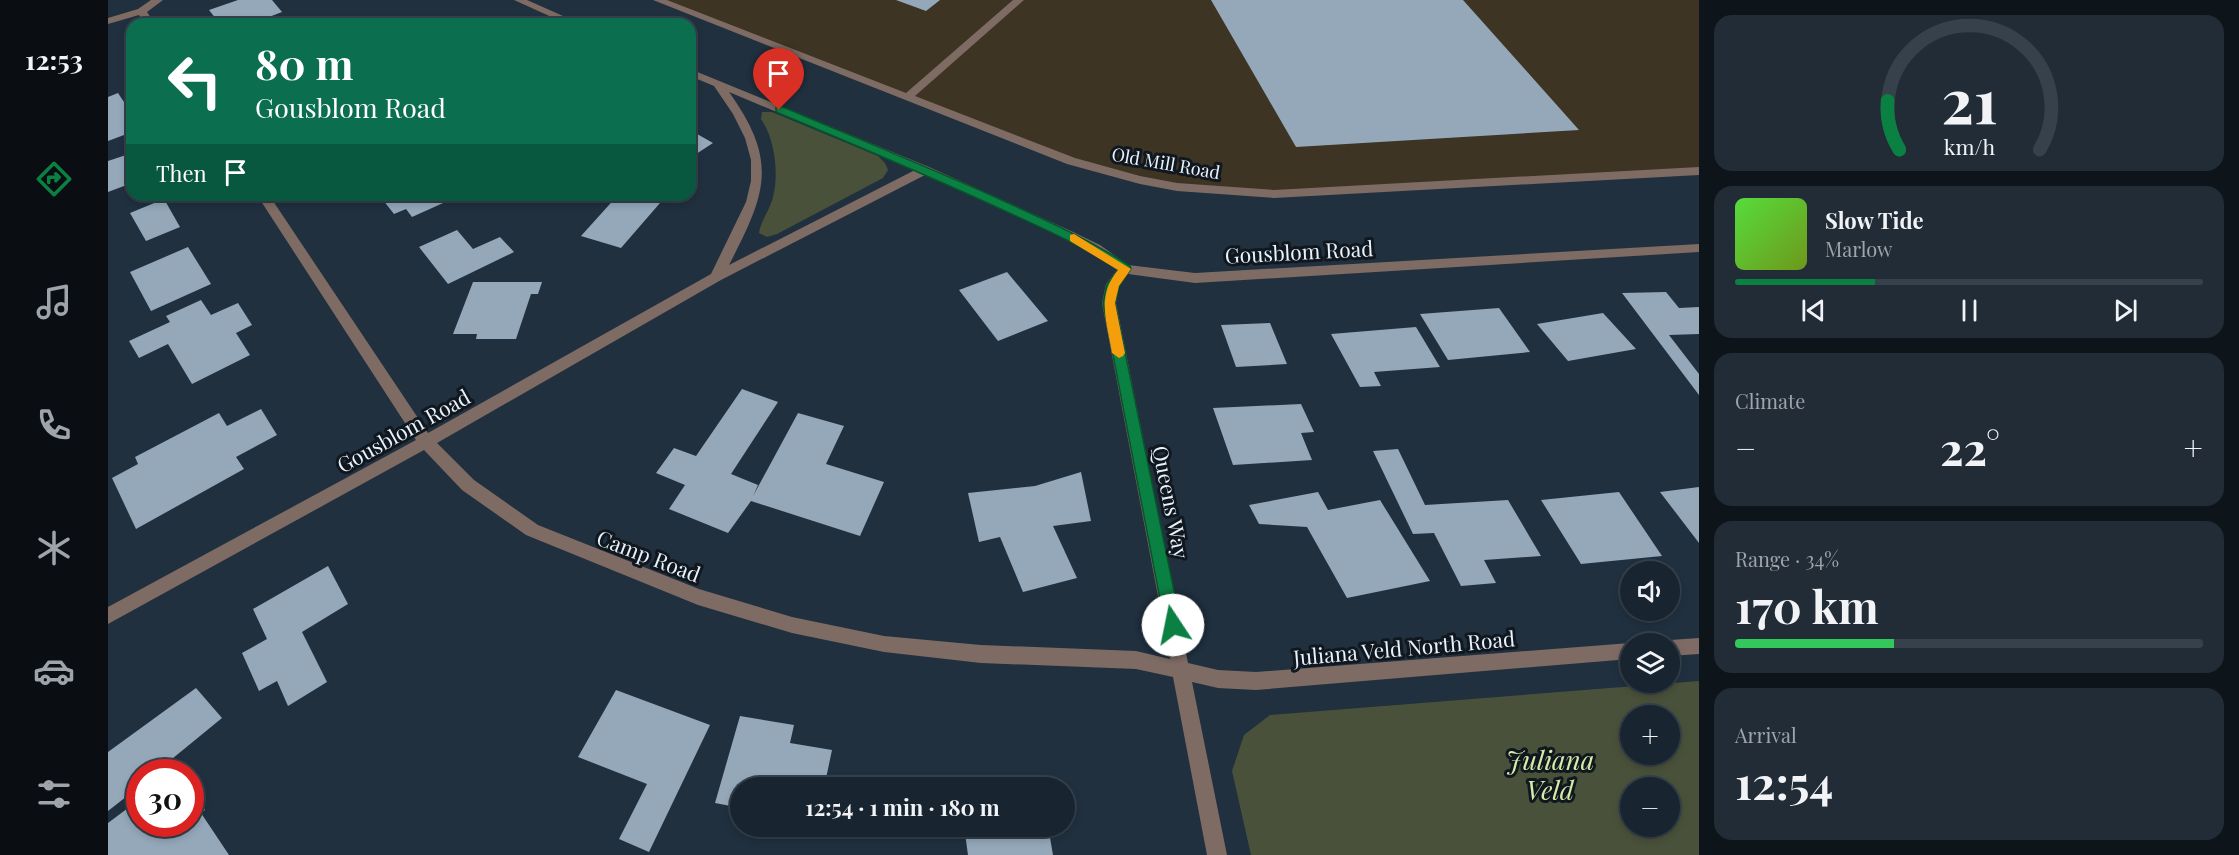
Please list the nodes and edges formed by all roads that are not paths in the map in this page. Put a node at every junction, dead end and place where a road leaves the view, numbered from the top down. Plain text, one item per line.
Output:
1 (158, 0) edge
2 (519, 0) edge
3 (658, 0) edge
4 (1019, 0) edge
5 (141, 11) junction
6 (146, 18) edge
7 (562, 18) edge
8 (108, 21) edge
9 (696, 75) edge
10 (717, 84) junction
11 (906, 98) junction
12 (925, 170) junction
13 (1699, 171) edge
14 (267, 201) edge
15 (1699, 248) edge
16 (1125, 269) junction
17 (716, 277) junction
18 (426, 442) junction
19 (108, 616) edge
20 (1699, 646) edge
21 (1680, 647) edge
22 (1620, 652) edge
23 (1182, 671) junction
24 (1217, 855) edge

1 - 5 street
2 - 7 street
3 - 11 street, Old Mill Road
4 - 11 street
5 - 6 street
5 - 8 street
9 - 10 street, Gousblom Road
10 - 12 street, Gousblom Road
10 - 17 street, Gousblom Road
11 - 13 street, Old Mill Road
12 - 16 street, Gousblom Road
12 - 17 street, Gousblom Road
14 - 18 street, Camp Road
15 - 16 street, Gousblom Road
16 - 23 street, Queens Way
17 - 18 street, Gousblom Road
18 - 19 street, Gousblom Road
18 - 23 street, Camp Road
20 - 21 street
22 - 23 street, Juliana Veld North Road
23 - 24 street, Queens Way

